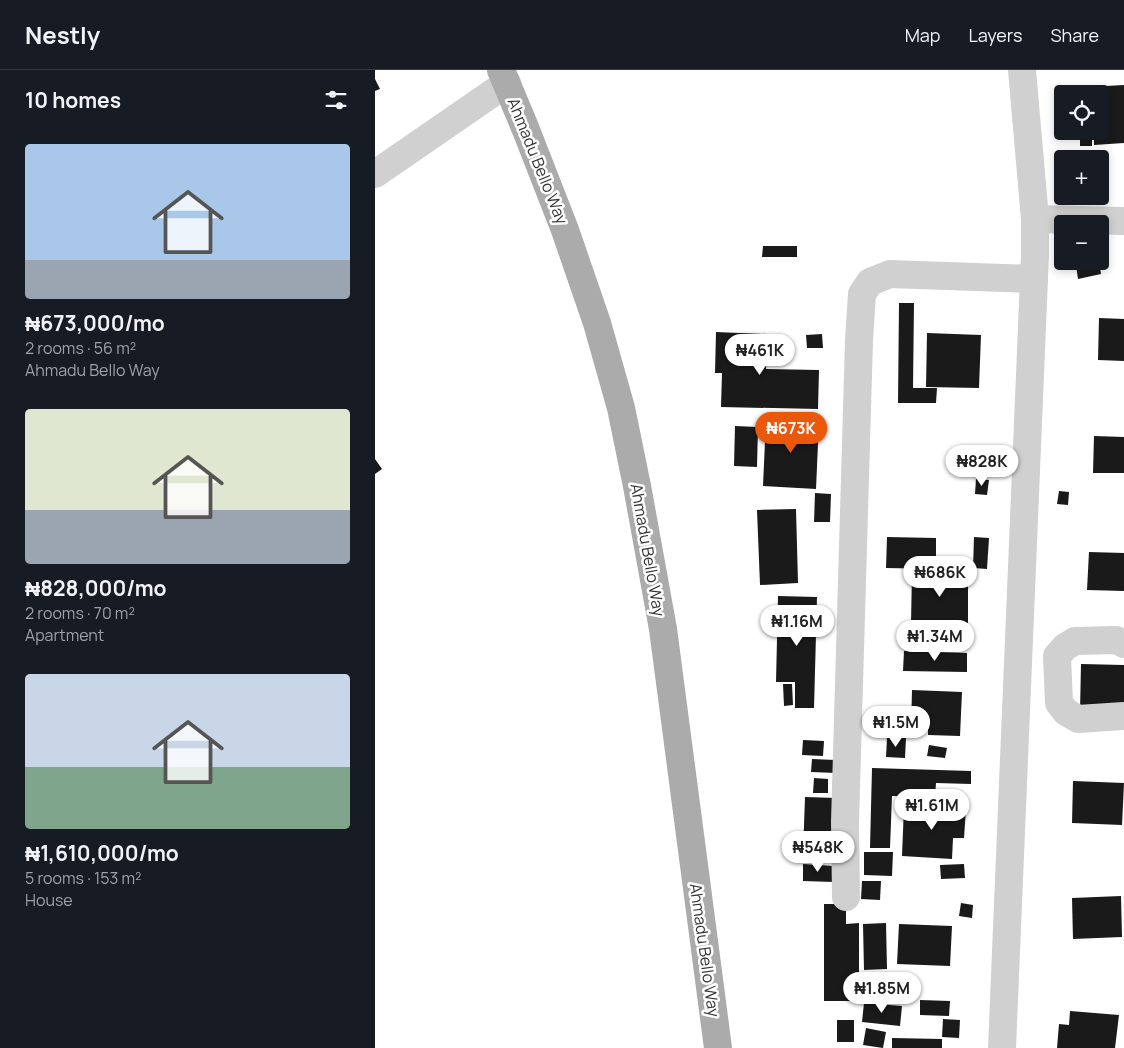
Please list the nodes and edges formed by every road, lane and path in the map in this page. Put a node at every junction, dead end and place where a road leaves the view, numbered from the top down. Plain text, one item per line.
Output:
1 (1022, 70) edge
2 (504, 77) edge
3 (375, 174) edge
4 (1035, 219) junction
5 (1124, 221) edge
6 (1035, 279) junction
7 (1124, 644) edge
8 (1019, 654) junction
9 (1057, 656) junction
10 (1124, 716) edge
11 (846, 898) dead end
12 (718, 1048) edge
13 (1001, 1048) edge

1 - 4 street
2 - 3 street
2 - 12 main road, Ahmadu Bello Way
4 - 5 street
4 - 6 street
6 - 8 street
6 - 11 street
7 - 9 street
8 - 9 street
8 - 13 street
9 - 10 street

